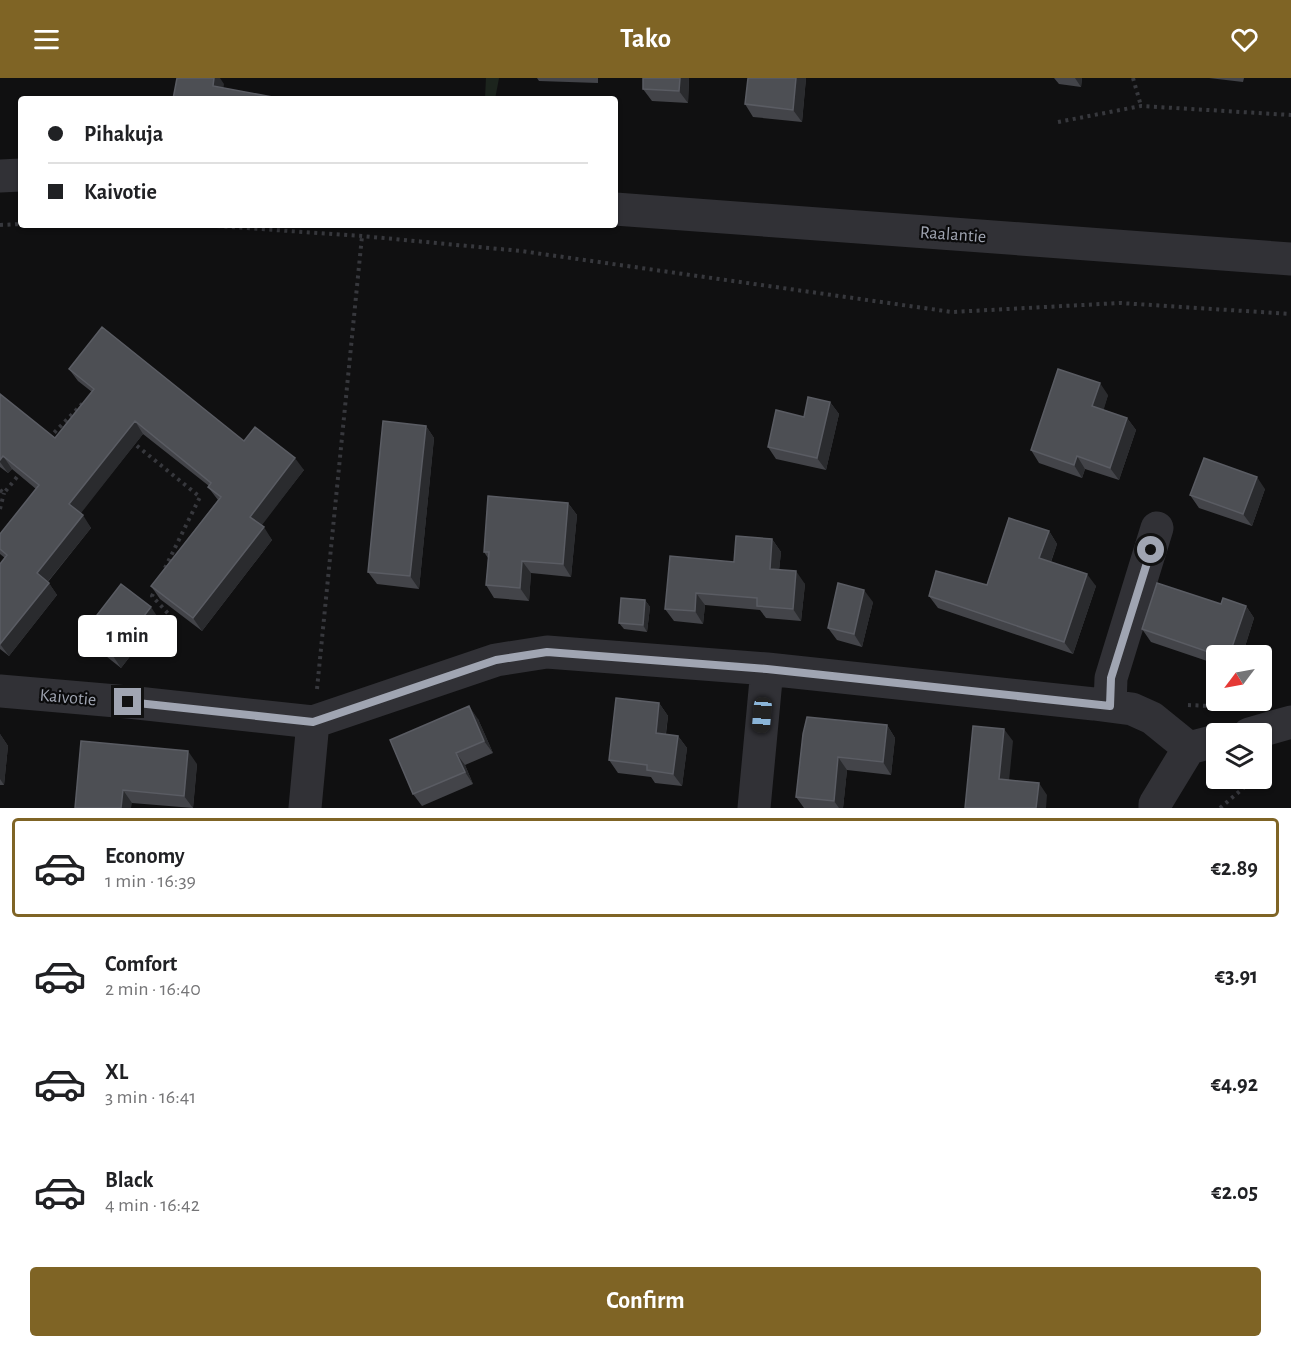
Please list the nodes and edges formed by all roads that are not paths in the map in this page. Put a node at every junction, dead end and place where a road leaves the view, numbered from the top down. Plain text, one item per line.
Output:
1 (18, 175) edge
2 (0, 176) edge
3 (618, 209) edge
4 (1291, 259) edge
5 (1157, 528) dead end
6 (767, 669) junction
7 (0, 691) edge
8 (1110, 706) junction
9 (1245, 720) edge
10 (313, 722) junction
11 (1291, 722) edge
12 (1203, 744) edge
13 (1155, 806) edge
14 (305, 808) edge
15 (754, 808) edge

1 - 2 street
3 - 4 street, Raalantie
5 - 8 street
6 - 8 street, Kaivotie
6 - 10 street, Kaivotie
6 - 15 street
7 - 10 street, Kaivotie
8 - 12 street, Kaivotie
9 - 11 street
10 - 14 street
12 - 13 street, Kaivotie

